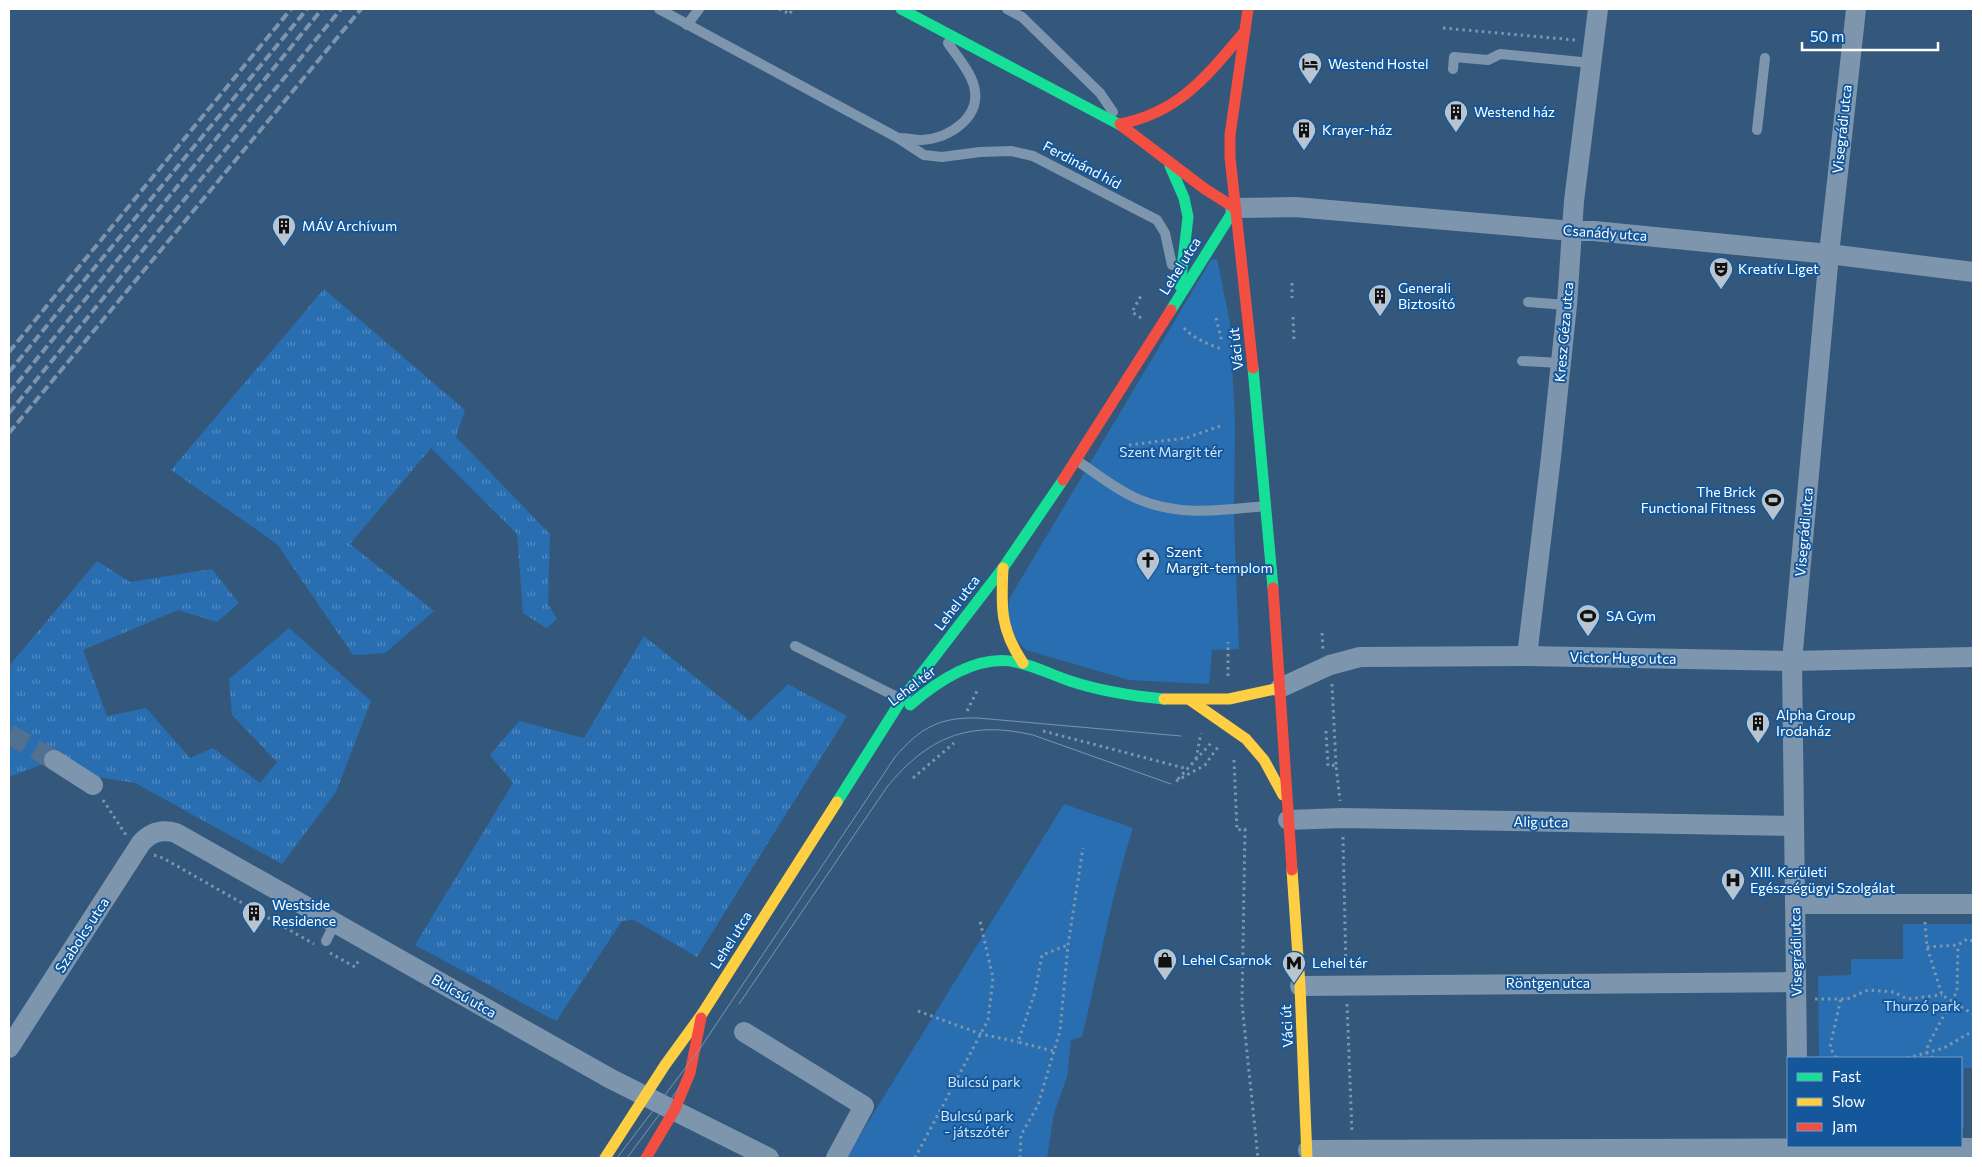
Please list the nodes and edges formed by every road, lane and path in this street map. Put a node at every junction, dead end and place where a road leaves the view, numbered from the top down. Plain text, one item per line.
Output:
1 (659, 9) edge
2 (699, 9) edge
3 (779, 9) edge
4 (792, 9) edge
5 (902, 9) edge
6 (1007, 9) edge
7 (1248, 9) edge
8 (1598, 9) edge
9 (1856, 9) edge
10 (687, 25) junction
11 (1442, 28) dead end
12 (939, 29) junction
13 (1245, 30) junction
14 (1593, 42) junction
15 (1765, 58) dead end
16 (1482, 59) junction
17 (1591, 63) junction
18 (1453, 68) dead end
19 (1482, 71) dead end
20 (1120, 124) junction
21 (1756, 130) dead end
22 (898, 138) junction
23 (1169, 163) junction
24 (1236, 208) junction
25 (1572, 231) junction
26 (1829, 254) junction
27 (1973, 272) edge
28 (1292, 283) dead end
29 (1142, 294) dead end
30 (1178, 295) junction
31 (1292, 298) dead end
32 (1528, 302) dead end
33 (1567, 305) junction
34 (1132, 312) dead end
35 (1167, 314) junction
36 (1293, 317) dead end
37 (1216, 318) dead end
38 (1294, 340) dead end
39 (1222, 342) dead end
40 (1222, 349) dead end
41 (1522, 361) dead end
42 (1561, 363) junction
43 (1223, 425) dead end
44 (1129, 445) dead end
45 (1076, 460) junction
46 (1267, 506) junction
47 (1003, 568) junction
48 (1228, 642) dead end
49 (795, 646) dead end
50 (1527, 656) junction
51 (1973, 657) edge
52 (1792, 661) junction
53 (1023, 663) junction
54 (1330, 666) junction
55 (1228, 682) dead end
56 (980, 686) dead end
57 (1280, 688) junction
58 (902, 699) junction
59 (1190, 700) junction
60 (967, 711) dead end
61 (1202, 726) dead end
62 (881, 730) junction
63 (1326, 731) dead end
64 (1043, 732) dead end
65 (1216, 739) dead end
66 (954, 743) dead end
67 (1224, 745) dead end
68 (1233, 757) dead end
69 (54, 760) tunnel mouth
70 (1196, 760) junction
71 (1336, 765) junction
72 (1188, 769) junction
73 (913, 778) dead end
74 (93, 785) joint
75 (1288, 811) junction
76 (1342, 818) junction
77 (1794, 826) junction
78 (162, 831) joint
79 (1083, 848) dead end
80 (138, 850) junction
81 (1794, 904) junction
82 (1923, 904) junction
83 (1973, 904) edge
84 (980, 921) dead end
85 (335, 923) junction
86 (326, 941) dead end
87 (369, 942) junction
88 (1973, 942) edge
89 (1068, 945) junction
90 (1958, 945) junction
91 (1927, 948) junction
92 (1300, 986) junction
93 (1796, 990) junction
94 (1942, 994) junction
95 (1841, 998) junction
96 (1953, 1000) junction
97 (918, 1011) dead end
98 (702, 1014) junction
99 (1973, 1014) edge
100 (1973, 1031) edge
101 (744, 1032) dead end
102 (981, 1034) junction
103 (1018, 1042) junction
104 (9, 1048) edge
105 (1053, 1051) junction
106 (1927, 1053) junction
107 (1797, 1057) edge
108 (1835, 1057) edge
109 (1911, 1057) edge
110 (1932, 1057) edge
111 (646, 1095) junction
112 (674, 1110) junction
113 (1973, 1148) edge
114 (1799, 1150) edge
115 (1308, 1154) edge
116 (605, 1158) edge
117 (646, 1158) edge
118 (769, 1158) edge
119 (836, 1158) edge
120 (915, 1158) edge
121 (1020, 1158) edge
122 (1258, 1158) edge

1 - 10 lane, Ferdinánd híd
2 - 10 lane
3 - 4 path
5 - 12 main road
6 - 20 lane
7 - 13 main road, Váci út
8 - 14 street, Kresz Géza utca
9 - 26 street, Visegrádi utca
10 - 22 lane, Ferdinánd híd
11 - 14 path
12 - 20 main road
12 - 22 lane
13 - 20 main road
13 - 24 main road, Váci út
14 - 17 street, Kresz Géza utca
15 - 21 lane
16 - 17 lane
16 - 18 lane
16 - 19 lane
17 - 25 street, Kresz Géza utca
20 - 23 main road
22 - 30 lane, Ferdinánd híd
23 - 24 main road
23 - 30 main road
24 - 25 street, Csanády utca
24 - 30 main road, Lehel utca
24 - 46 main road, Váci út
25 - 26 street, Csanády utca
25 - 33 street, Kresz Géza utca
26 - 27 street, Csanády utca
26 - 52 street, Visegrádi utca
28 - 31 path
29 - 34 path
30 - 35 main road, Lehel utca
32 - 33 lane
33 - 42 street, Kresz Géza utca
35 - 40 path
35 - 45 main road, Lehel utca
36 - 38 path
37 - 39 path
41 - 42 lane
42 - 50 street, Kresz Géza utca
43 - 44 path
45 - 46 lane
45 - 47 main road, Lehel utca
46 - 57 main road, Váci út
47 - 53 main road
47 - 58 main road, Lehel utca
48 - 55 path
49 - 58 lane
50 - 52 street, Victor Hugo utca
50 - 54 street, Victor Hugo utca
51 - 52 street, Victor Hugo utca
52 - 77 street, Visegrádi utca
53 - 59 main road, Lehel tér
53 - 62 main road, Lehel tér
54 - 57 street, Victor Hugo utca
54 - 71 path
56 - 60 path
57 - 59 main road
57 - 75 main road, Váci út
58 - 62 main road, Lehel utca
59 - 75 main road, Váci út
61 - 70 path
62 - 98 main road, Lehel utca
63 - 71 path
64 - 72 path
65 - 70 path
66 - 73 path
67 - 72 path
68 - 122 path
69 - 74 street
70 - 72 path
71 - 76 path
74 - 80 path
75 - 76 street, Alig utca
75 - 92 main road, Váci út
76 - 77 street, Alig utca
77 - 81 street, Visegrádi utca
78 - 80 street, Szabolcs utca
78 - 85 street, Bulcsú utca
79 - 89 path
80 - 87 path
80 - 104 street, Szabolcs utca
81 - 82 street
81 - 93 street, Visegrádi utca
82 - 83 street
82 - 91 path
84 - 102 path
85 - 86 lane
85 - 87 street, Bulcsú utca
87 - 111 street, Bulcsú utca
88 - 90 path
89 - 103 path
89 - 105 path
90 - 91 path
90 - 96 path
91 - 94 path
92 - 93 street, Röntgen utca
92 - 115 main road, Váci út
93 - 95 path
93 - 107 street, Visegrádi utca
94 - 95 path
94 - 96 path
95 - 108 path
96 - 99 path
96 - 106 path
97 - 102 path
98 - 111 main road, Lehel utca
98 - 112 main road, Lehel utca
100 - 106 path
101 - 119 street
102 - 103 path
102 - 120 path
103 - 105 path
105 - 121 path
106 - 109 path
106 - 110 path
111 - 112 street, Bulcsú utca
111 - 116 main road, Lehel utca
112 - 117 main road, Lehel utca
112 - 118 street, Bulcsú utca
113 - 114 street
114 - 115 street

